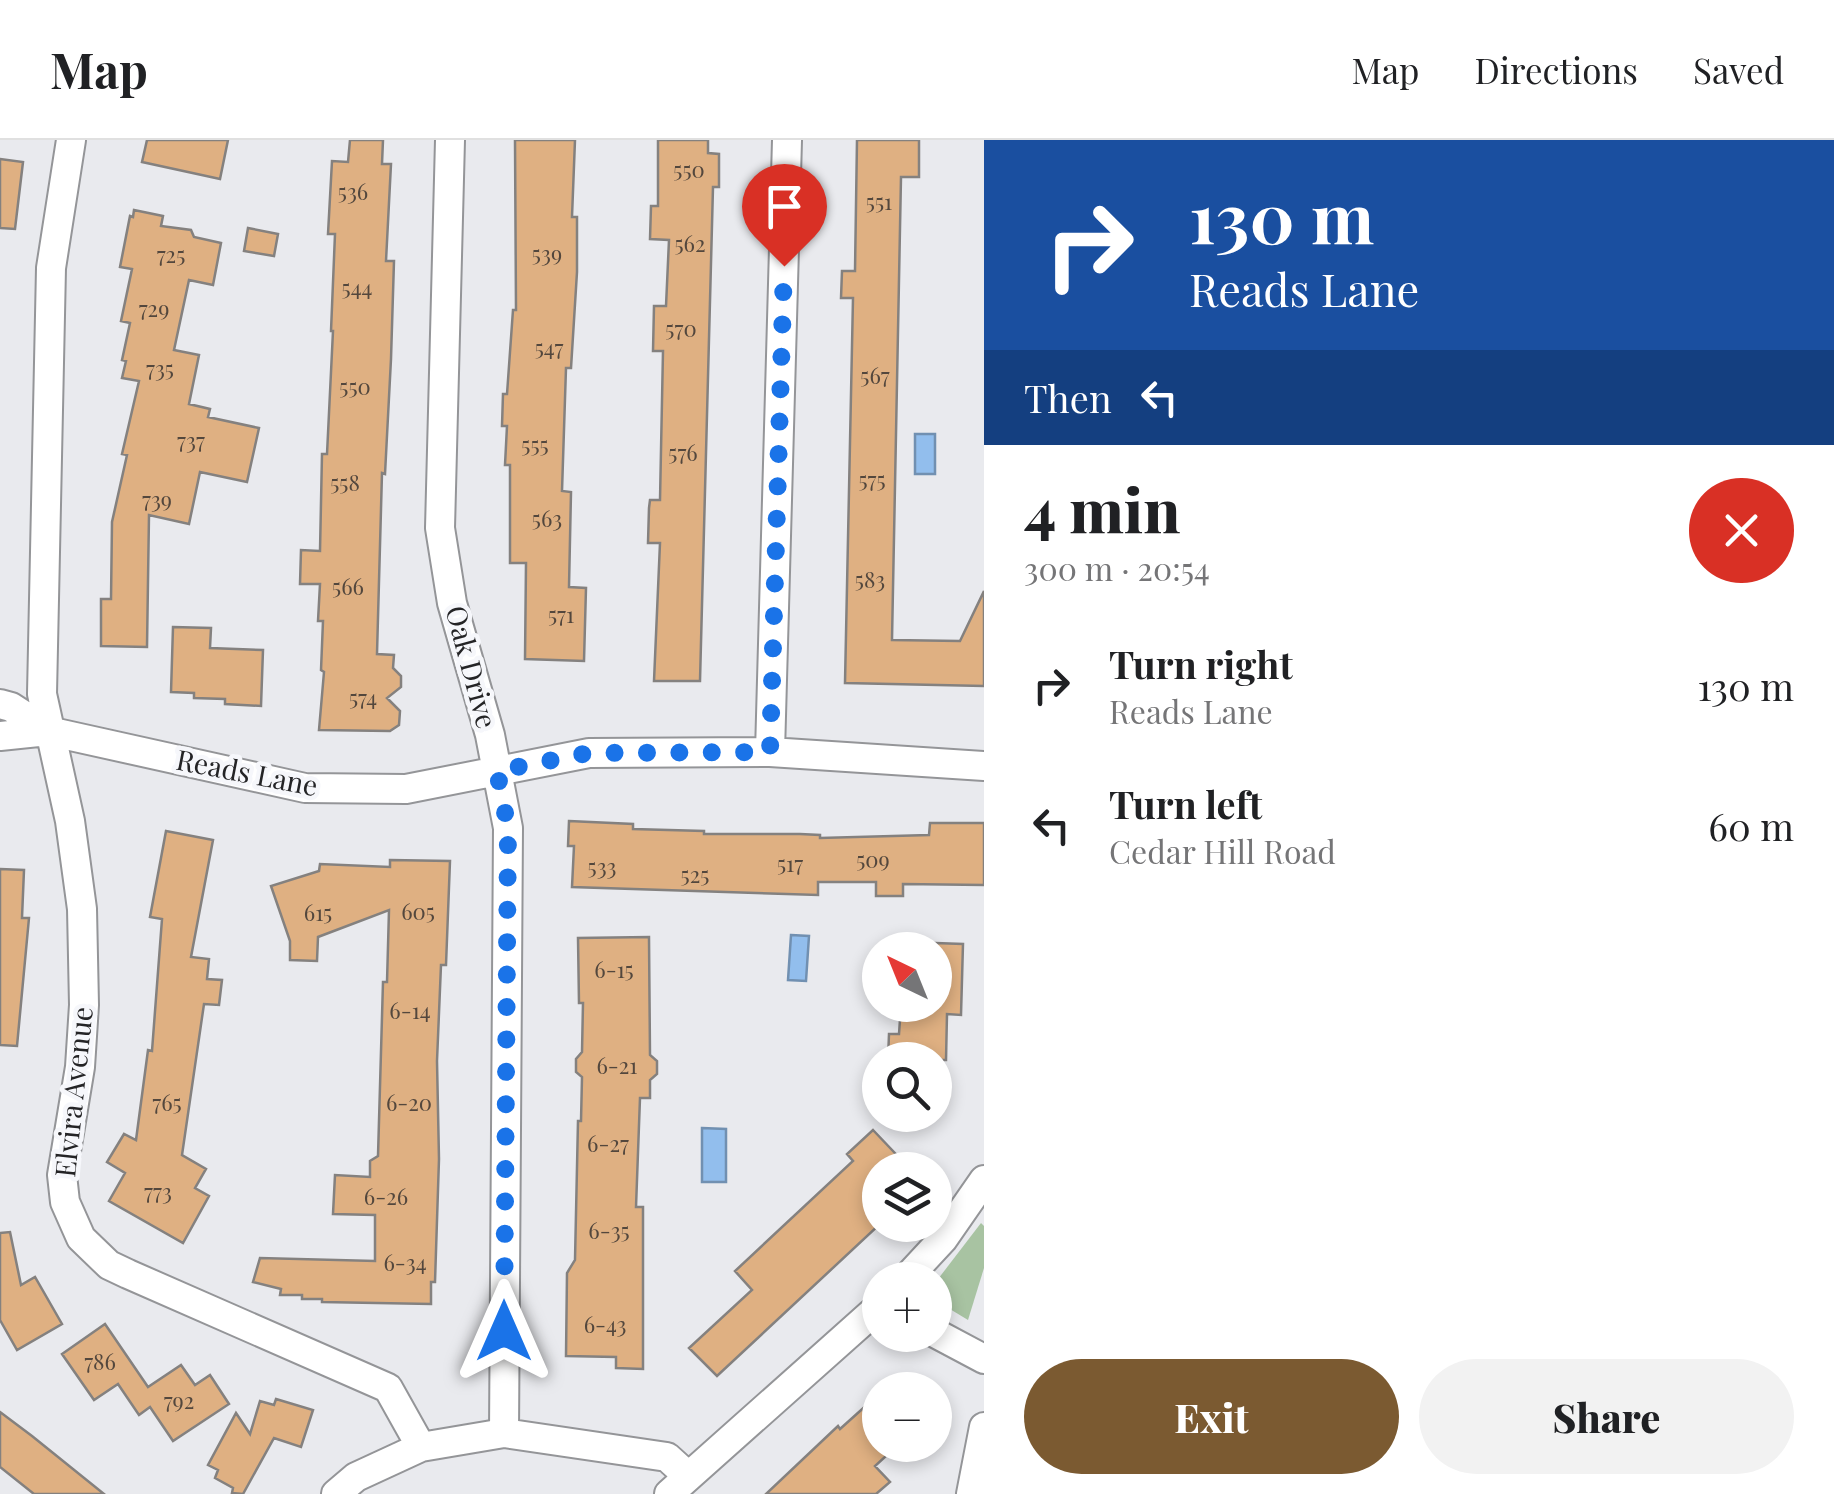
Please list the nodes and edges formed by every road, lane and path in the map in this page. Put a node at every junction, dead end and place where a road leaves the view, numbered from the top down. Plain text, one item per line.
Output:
1 (71, 140) edge
2 (450, 140) edge
3 (786, 140) edge
4 (0, 704) edge
5 (48, 732) junction
6 (0, 736) edge
7 (770, 752) junction
8 (984, 766) edge
9 (497, 771) junction
10 (984, 1180) edge
11 (922, 1262) edge
12 (862, 1322) edge
13 (952, 1342) edge
14 (984, 1358) edge
15 (984, 1427) edge
16 (504, 1433) junction
17 (421, 1447) junction
18 (679, 1485) edge
19 (336, 1494) edge
20 (970, 1494) edge

1 - 5 street, Elvira Avenue
2 - 9 street, Oak Drive
3 - 7 street
4 - 5 street, Reads Lane
5 - 6 street, Reads Lane
5 - 9 street, Reads Lane
5 - 17 street, Elvira Avenue
7 - 8 street, Reads Lane
7 - 9 street, Reads Lane
9 - 16 street, Oak Drive
10 - 11 street
12 - 18 street
13 - 14 street
15 - 20 street
16 - 17 street
16 - 18 street
17 - 19 street

